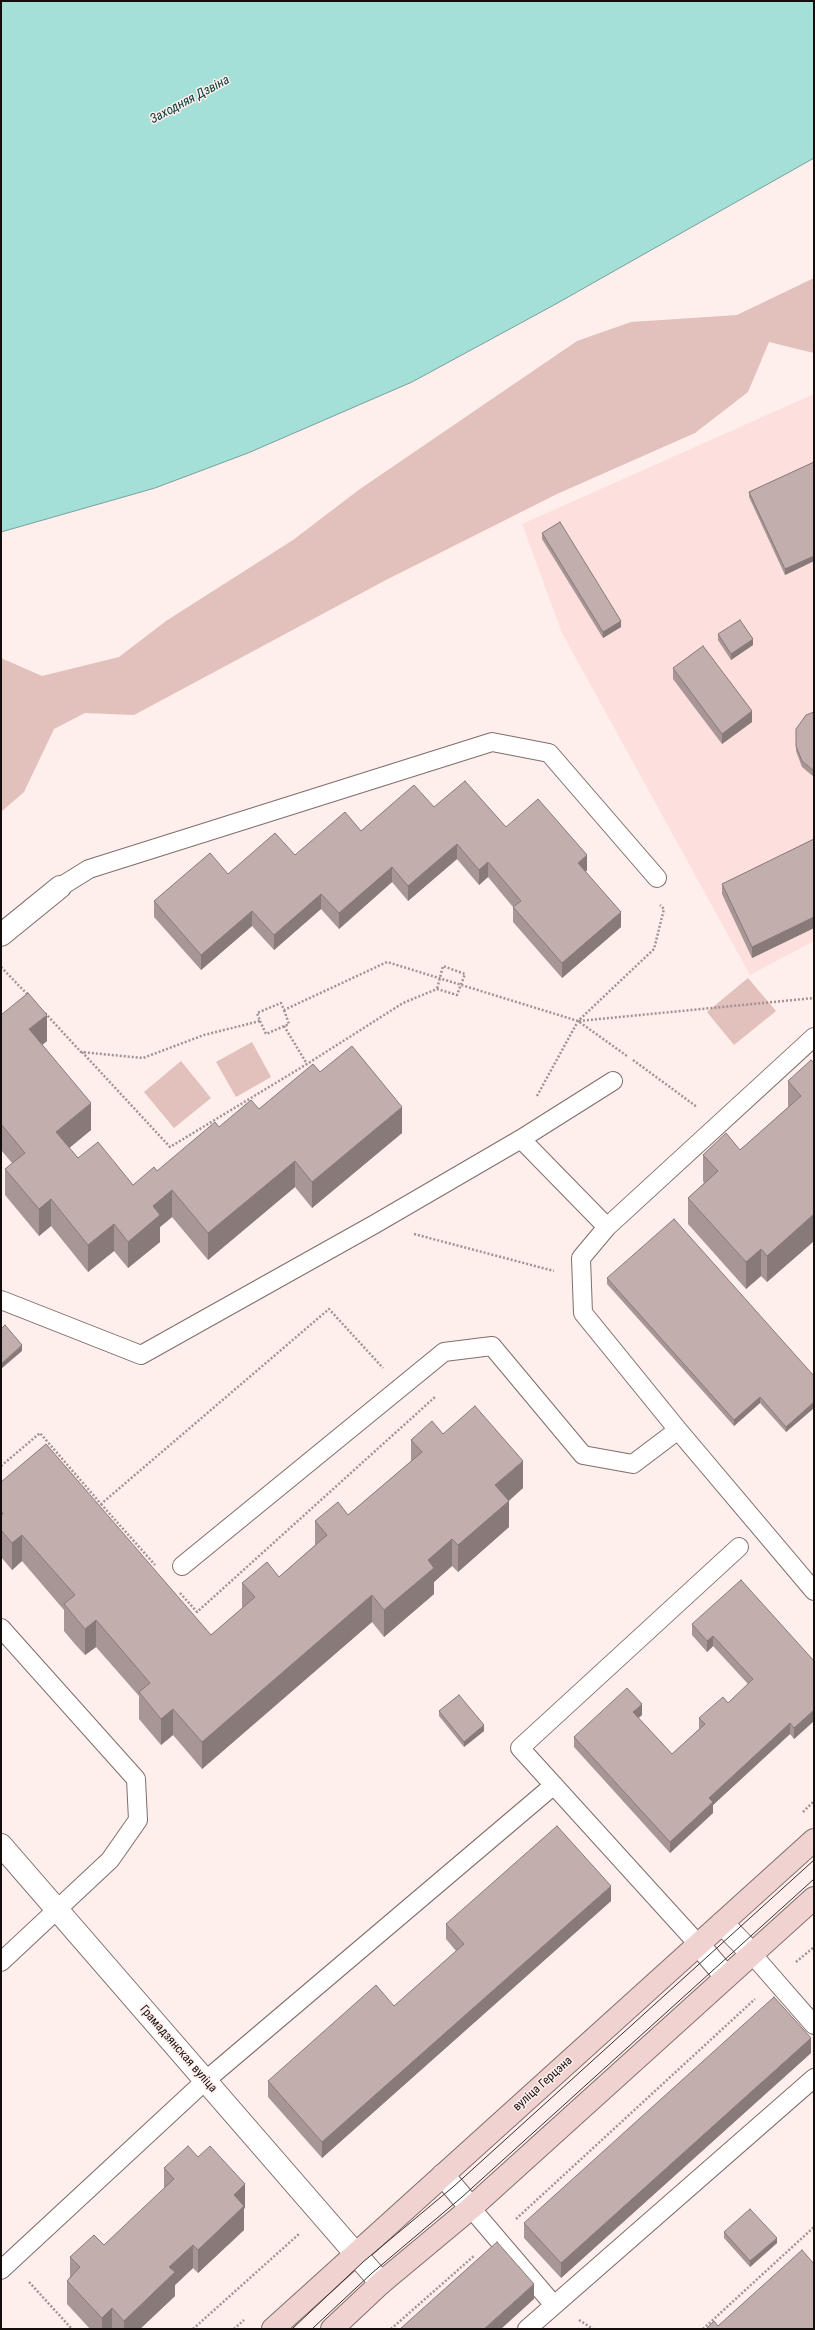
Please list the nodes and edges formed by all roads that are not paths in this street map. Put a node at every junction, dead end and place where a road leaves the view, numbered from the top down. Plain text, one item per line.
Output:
1 (657, 878) dead end
2 (60, 887) joint
3 (1, 935) edge
4 (814, 1037) edge
5 (613, 1081) dead end
6 (521, 1139) junction
7 (608, 1227) junction
8 (1, 1300) edge
9 (678, 1430) junction
10 (739, 1547) dead end
11 (182, 1566) dead end
12 (814, 1591) edge
13 (1, 1628) edge
14 (554, 1785) junction
15 (814, 1840) edge
16 (1, 1845) edge
17 (814, 1898) edge
18 (55, 1909) junction
19 (722, 1923) junction
20 (698, 1944) junction
21 (752, 1954) junction
22 (1, 1962) edge
23 (726, 1977) junction
24 (814, 2024) edge
25 (814, 2078) edge
26 (205, 2081) junction
27 (443, 2175) junction
28 (471, 2208) junction
29 (355, 2253) junction
30 (5, 2266) edge
31 (381, 2283) junction
32 (553, 2304) junction
33 (273, 2329) edge
34 (332, 2329) edge
35 (527, 2329) edge

1 - 2 lane
2 - 3 street
4 - 7 lane
5 - 6 lane
6 - 7 lane
6 - 8 lane
7 - 9 lane
9 - 11 lane
9 - 12 lane
10 - 14 lane
13 - 18 lane
14 - 20 lane
14 - 26 lane
15 - 19 main road, вуліца Герцэна
16 - 18 street, Грамадзянская вуліца
17 - 21 main road
18 - 22 lane
18 - 26 street, Грамадзянская вуліца
19 - 20 main road, вуліца Герцэна
19 - 21 street
20 - 23 street
20 - 27 main road, вуліца Герцэна
21 - 23 main road
21 - 24 lane
23 - 28 main road
25 - 32 lane
26 - 29 street, Грамадзянская вуліца
26 - 30 lane
27 - 28 street
27 - 29 main road, вуліца Герцэна
28 - 31 main road
28 - 32 lane
29 - 31 street, Грамадзянская вуліца
29 - 33 main road, вуліца Герцэна
31 - 34 main road
32 - 35 lane

